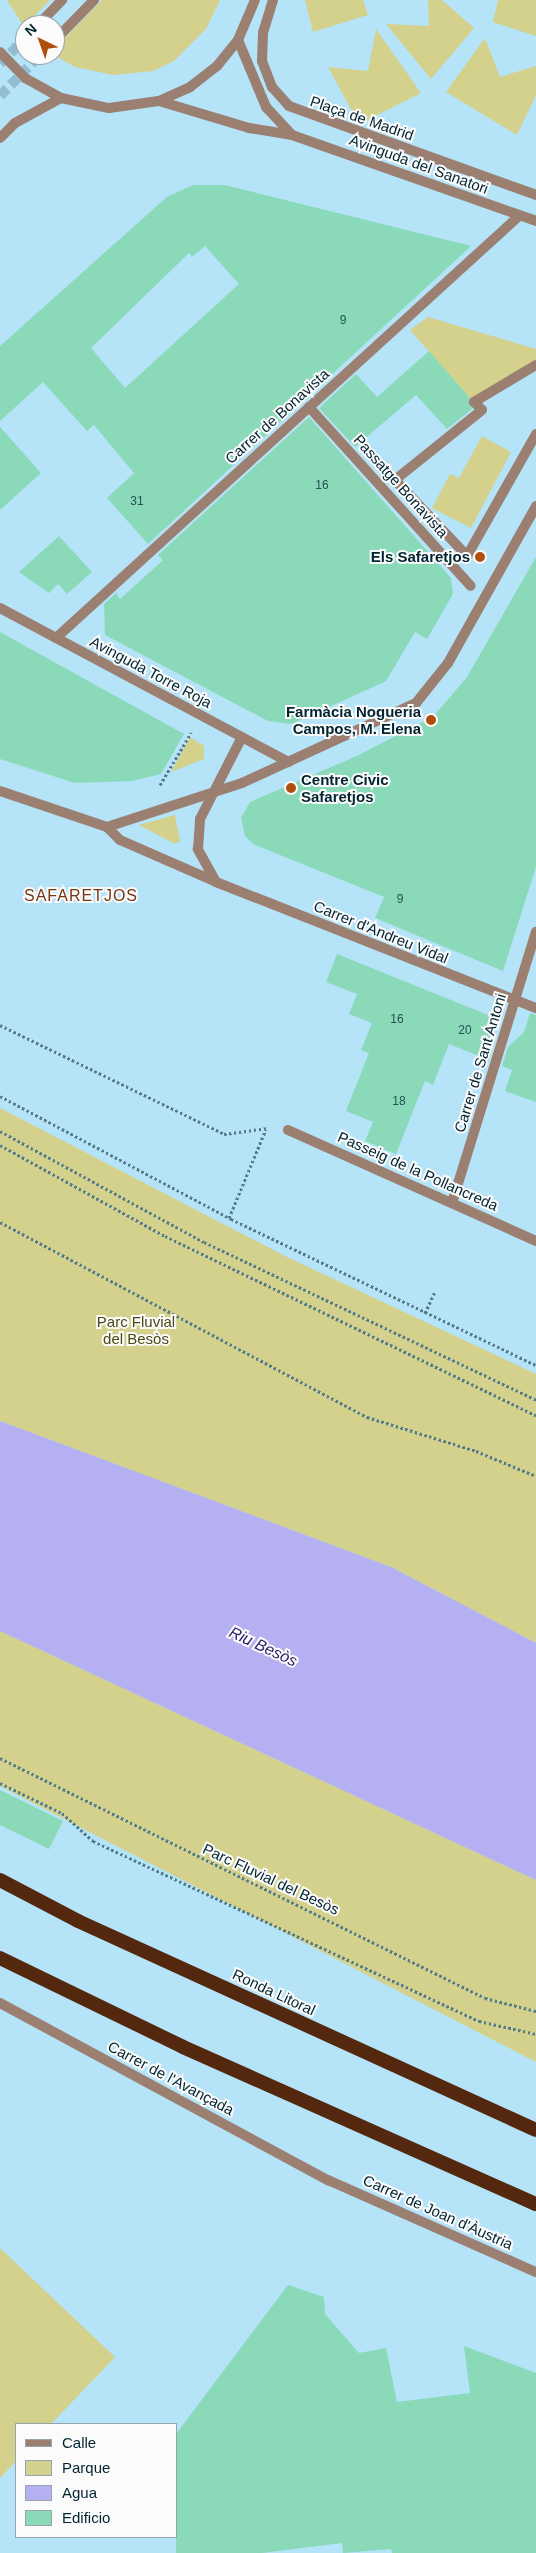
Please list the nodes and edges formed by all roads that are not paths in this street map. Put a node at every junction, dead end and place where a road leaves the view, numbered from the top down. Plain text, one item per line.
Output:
1 (62, 0) edge
2 (94, 0) edge
3 (255, 0) edge
4 (273, 0) edge
5 (48, 15) edge
6 (65, 30) edge
7 (238, 40) junction
8 (0, 52) edge
9 (61, 98) junction
10 (159, 102) junction
11 (292, 135) junction
12 (0, 138) edge
13 (536, 195) edge
14 (519, 216) junction
15 (536, 220) edge
16 (536, 366) edge
17 (309, 407) junction
18 (536, 434) edge
19 (536, 506) edge
20 (471, 586) dead end
21 (0, 608) edge
22 (56, 638) junction
23 (242, 737) junction
24 (288, 762) junction
25 (217, 789) junction
26 (0, 791) edge
27 (107, 827) junction
28 (216, 882) junction
29 (536, 932) edge
30 (515, 1000) junction
31 (536, 1008) edge
32 (288, 1130) road end
33 (452, 1203) junction
34 (536, 1241) edge
35 (0, 1880) edge
36 (0, 1958) edge
37 (0, 2003) edge
38 (536, 2130) edge
39 (328, 2180) joint
40 (536, 2204) edge
41 (536, 2272) edge

1 - 5 street
2 - 6 street
3 - 7 street
4 - 13 street, Plaça de Madrid
7 - 10 street
7 - 11 street, Avinguda del Sanatori
8 - 9 street
9 - 10 street
9 - 12 street
10 - 11 street, Avinguda del Sanatori
11 - 14 street, Avinguda del Sanatori
14 - 15 street, Avinguda del Sanatori
14 - 17 street, Carrer de Bonavista
16 - 18 street
17 - 20 street, Passatge Bonavista
17 - 22 street, Carrer de Bonavista
19 - 24 street
21 - 22 street, Avinguda Torre Roja
22 - 23 street, Avinguda Torre Roja
23 - 24 street, Avinguda Torre Roja
23 - 25 street
24 - 25 street
25 - 27 street
25 - 28 street
26 - 27 street
27 - 28 street, Carrer d'Andreu Vidal
28 - 30 street, Carrer d'Andreu Vidal
29 - 30 street, Carrer de Sant Antoni
30 - 31 street, Carrer d'Andreu Vidal
30 - 33 street, Carrer de Sant Antoni
32 - 33 street, Passeig de la Pollancreda
33 - 34 street, Passeig de la Pollancreda
35 - 38 highway, Ronda Litoral
36 - 40 highway
37 - 39 street, Carrer de l'Avançada
39 - 41 street, Carrer de Joan d'Àustria

